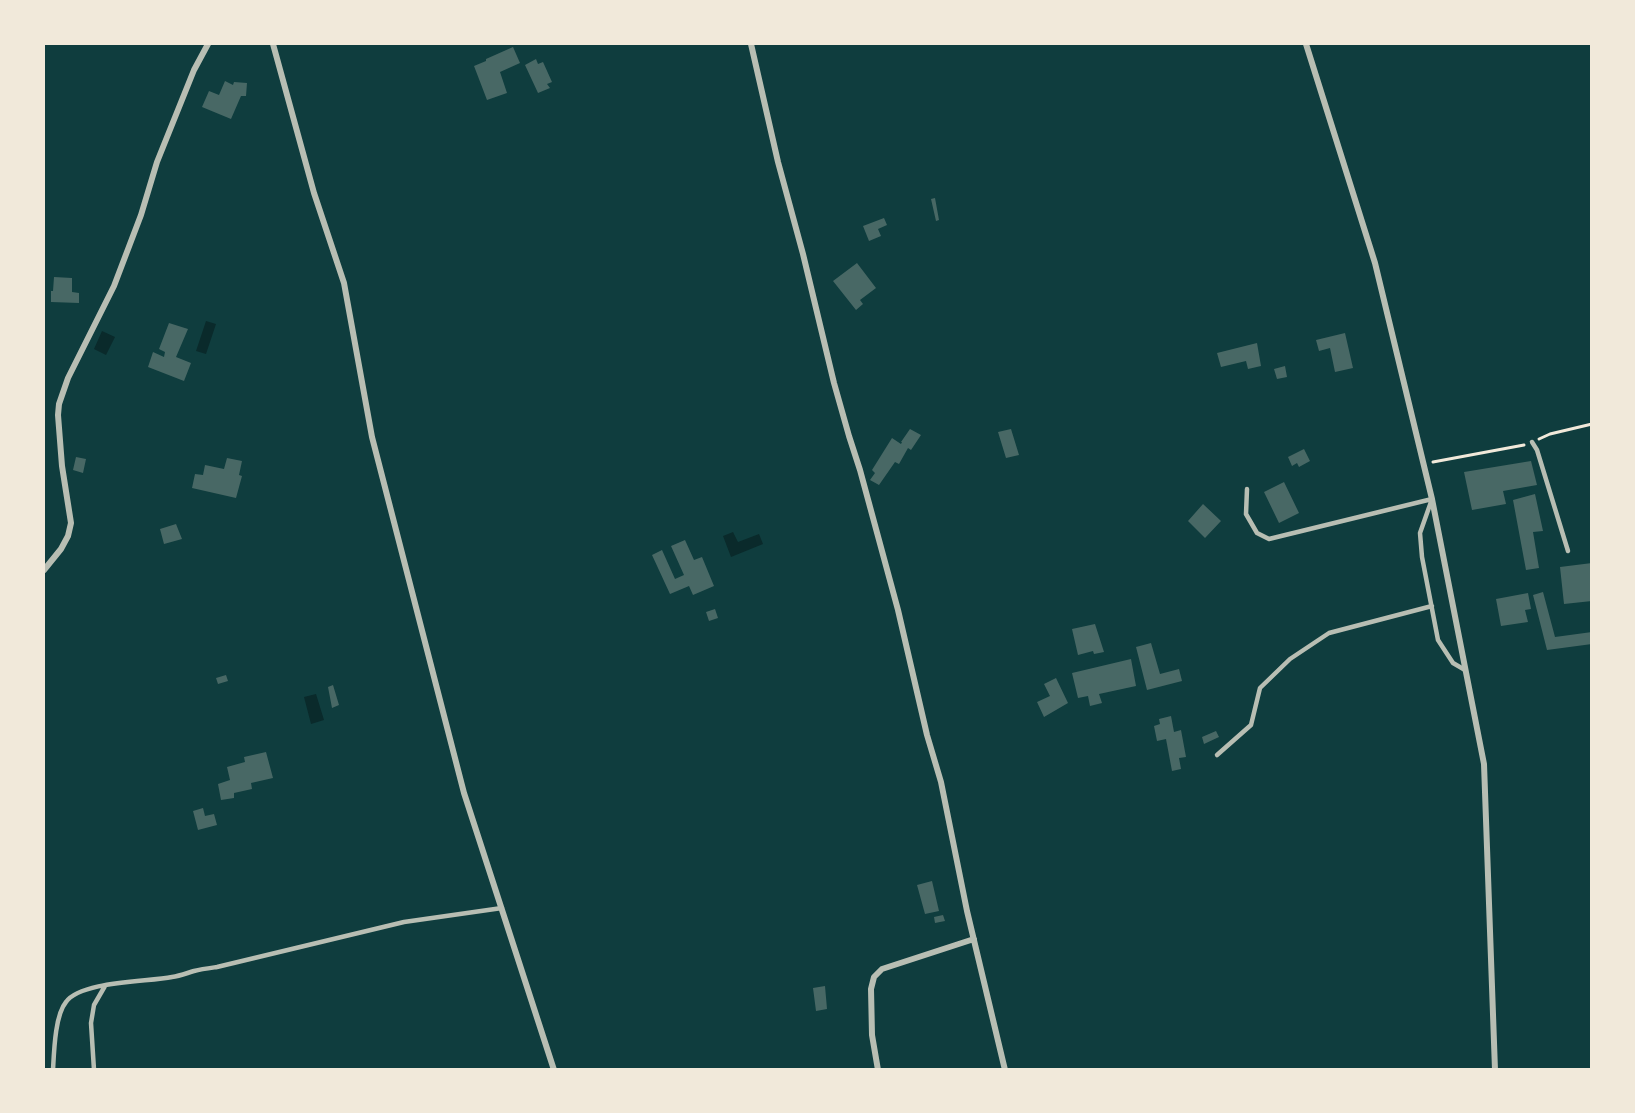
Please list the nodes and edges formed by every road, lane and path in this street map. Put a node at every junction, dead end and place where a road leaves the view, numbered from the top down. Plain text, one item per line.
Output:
1 (208, 44) edge
2 (273, 44) edge
3 (750, 44) edge
4 (1306, 44) edge
5 (1592, 424) edge
6 (1532, 442) junction
7 (1424, 464) junction
8 (1247, 489) dead end
9 (1432, 499) junction
10 (1568, 551) dead end
11 (44, 570) edge
12 (1432, 606) junction
13 (1466, 670) junction
14 (1217, 755) dead end
15 (502, 908) junction
16 (974, 939) junction
17 (105, 986) junction
18 (53, 1070) edge
19 (94, 1070) edge
20 (554, 1070) edge
21 (878, 1070) edge
22 (1005, 1070) edge
23 (1495, 1070) edge

1 - 11 street
2 - 15 street
3 - 16 street
4 - 7 street
5 - 6 path
6 - 7 path
6 - 10 lane
7 - 9 street
8 - 9 lane
9 - 12 lane
9 - 13 street
12 - 13 lane
12 - 14 lane
13 - 23 street
15 - 17 lane
15 - 20 street
16 - 21 street
16 - 22 street
17 - 18 lane
17 - 19 lane

